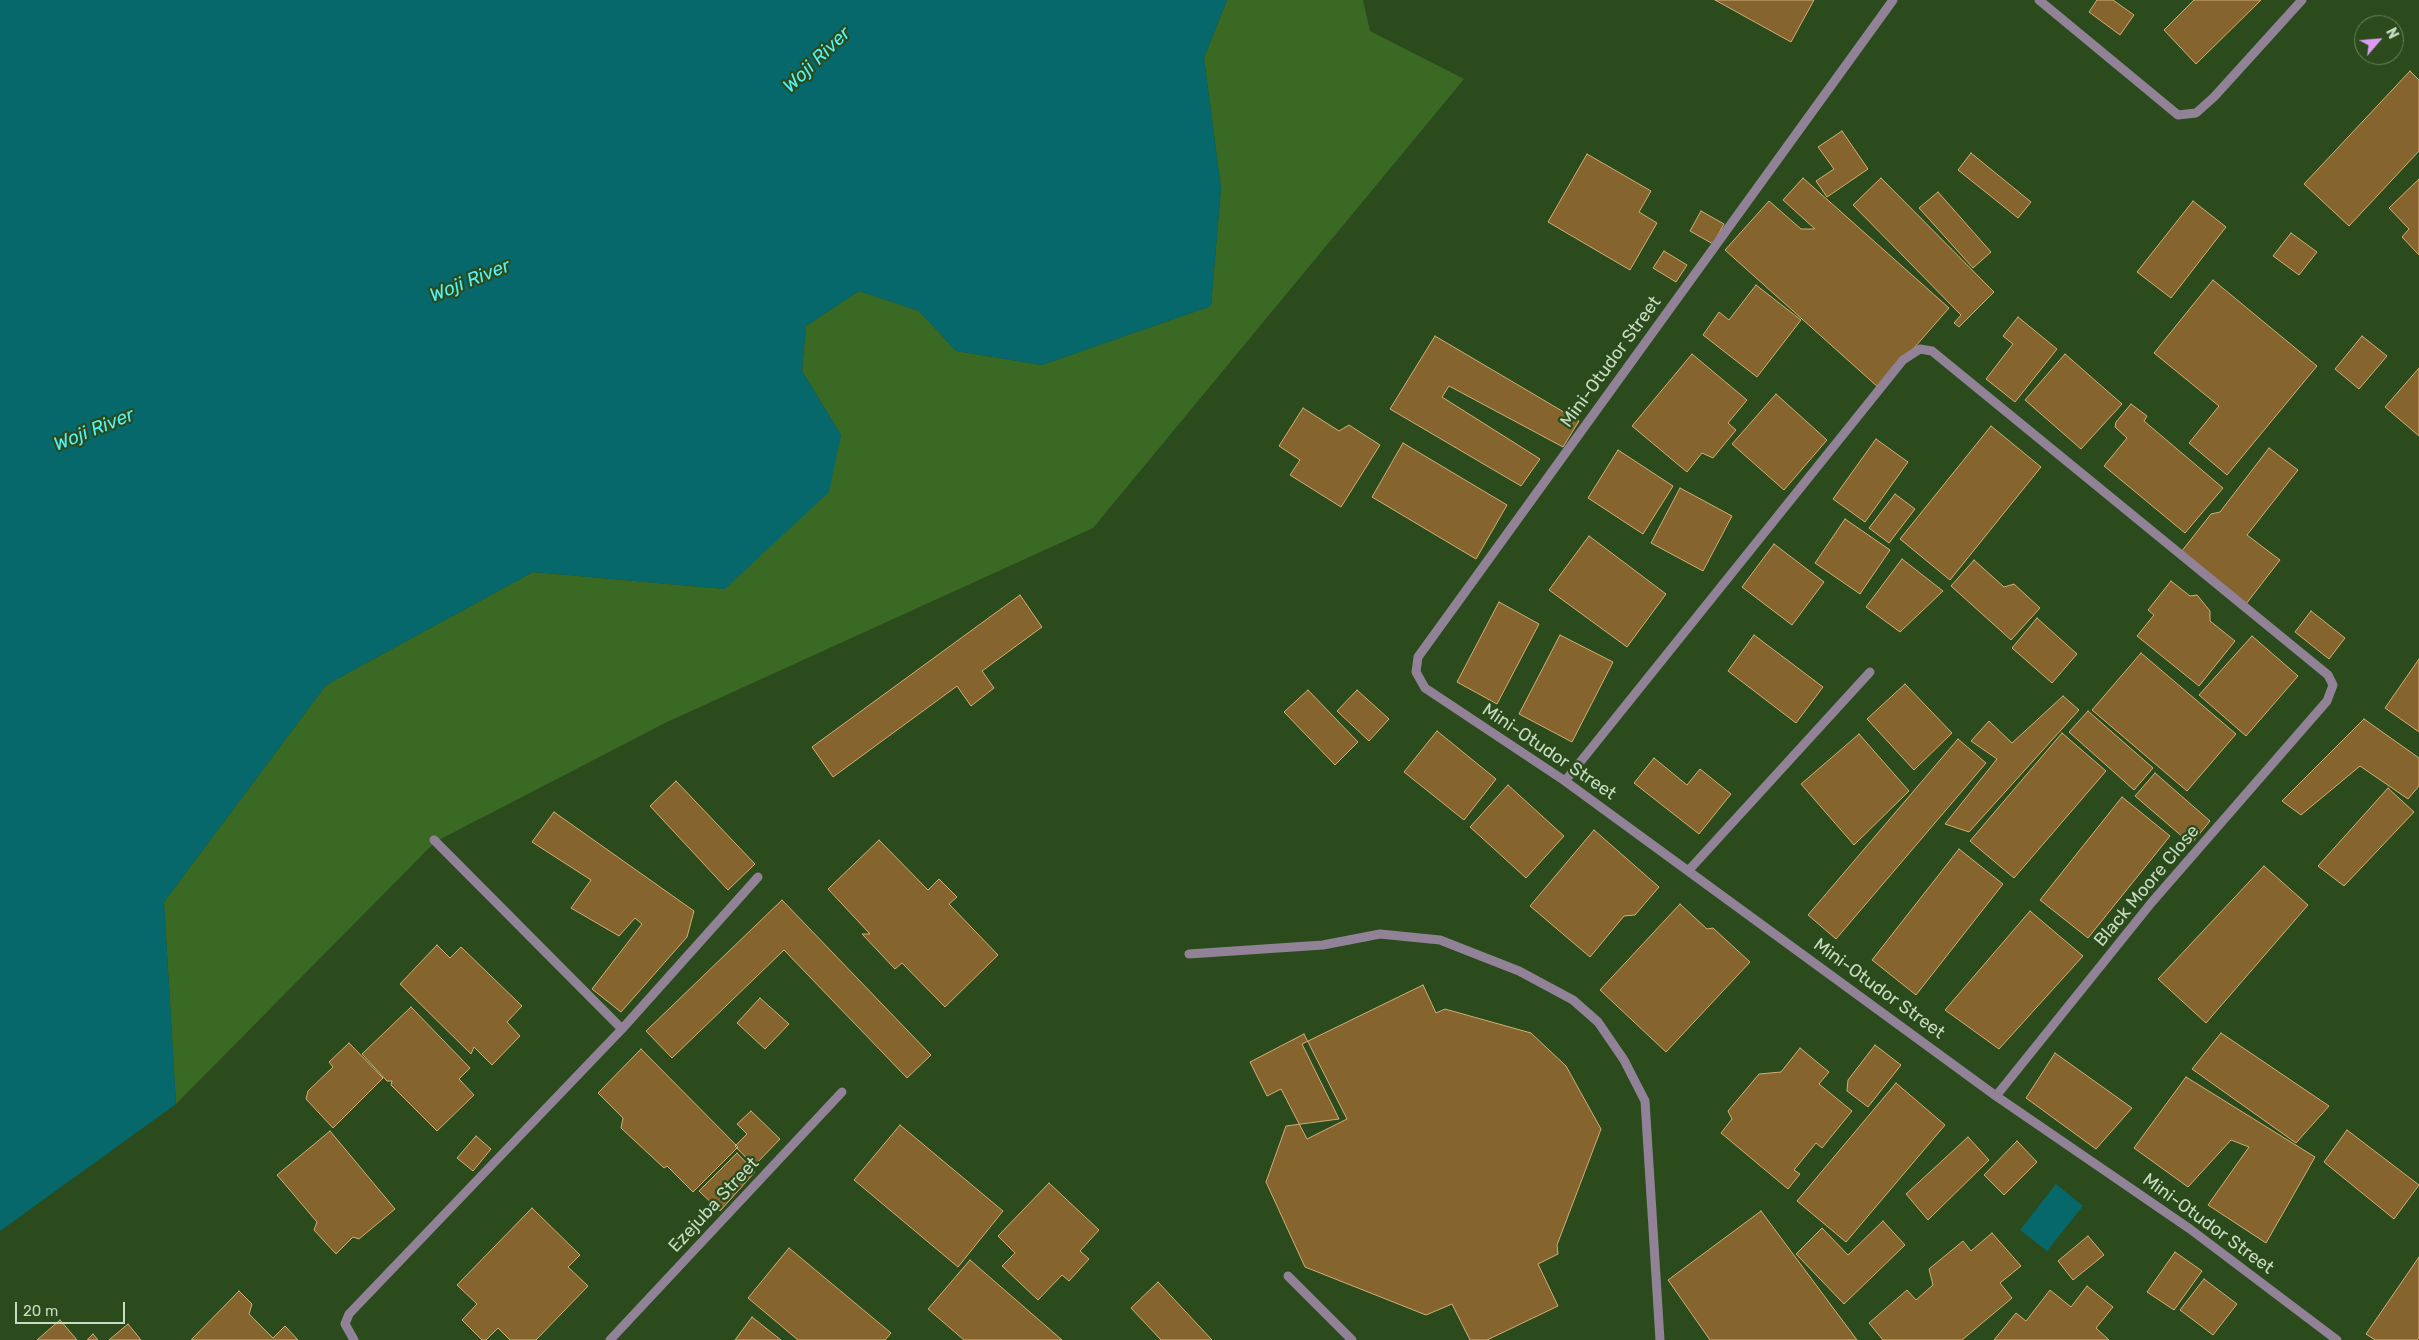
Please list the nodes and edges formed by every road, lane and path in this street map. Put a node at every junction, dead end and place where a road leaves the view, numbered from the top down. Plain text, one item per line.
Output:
1 (1892, 0) edge
2 (2039, 0) edge
3 (2302, 0) edge
4 (1870, 672) dead end
5 (1565, 781) junction
6 (434, 840) dead end
7 (1690, 870) junction
8 (758, 877) dead end
9 (1189, 954) dead end
10 (622, 1029) junction
11 (842, 1092) dead end
12 (1996, 1096) junction
13 (1288, 1276) dead end
14 (354, 1340) edge
15 (610, 1340) edge
16 (1352, 1340) edge
17 (1660, 1340) edge
18 (2338, 1340) edge

1 - 5 street, Mini-Otudor Street
2 - 3 street
4 - 7 street
5 - 7 street, Mini-Otudor Street
5 - 12 street, Black Moore Close
6 - 10 street
7 - 12 street, Mini-Otudor Street
8 - 10 street
9 - 17 street
10 - 14 street
11 - 15 street, Ezejuba Street
12 - 18 street, Mini-Otudor Street
13 - 16 street

